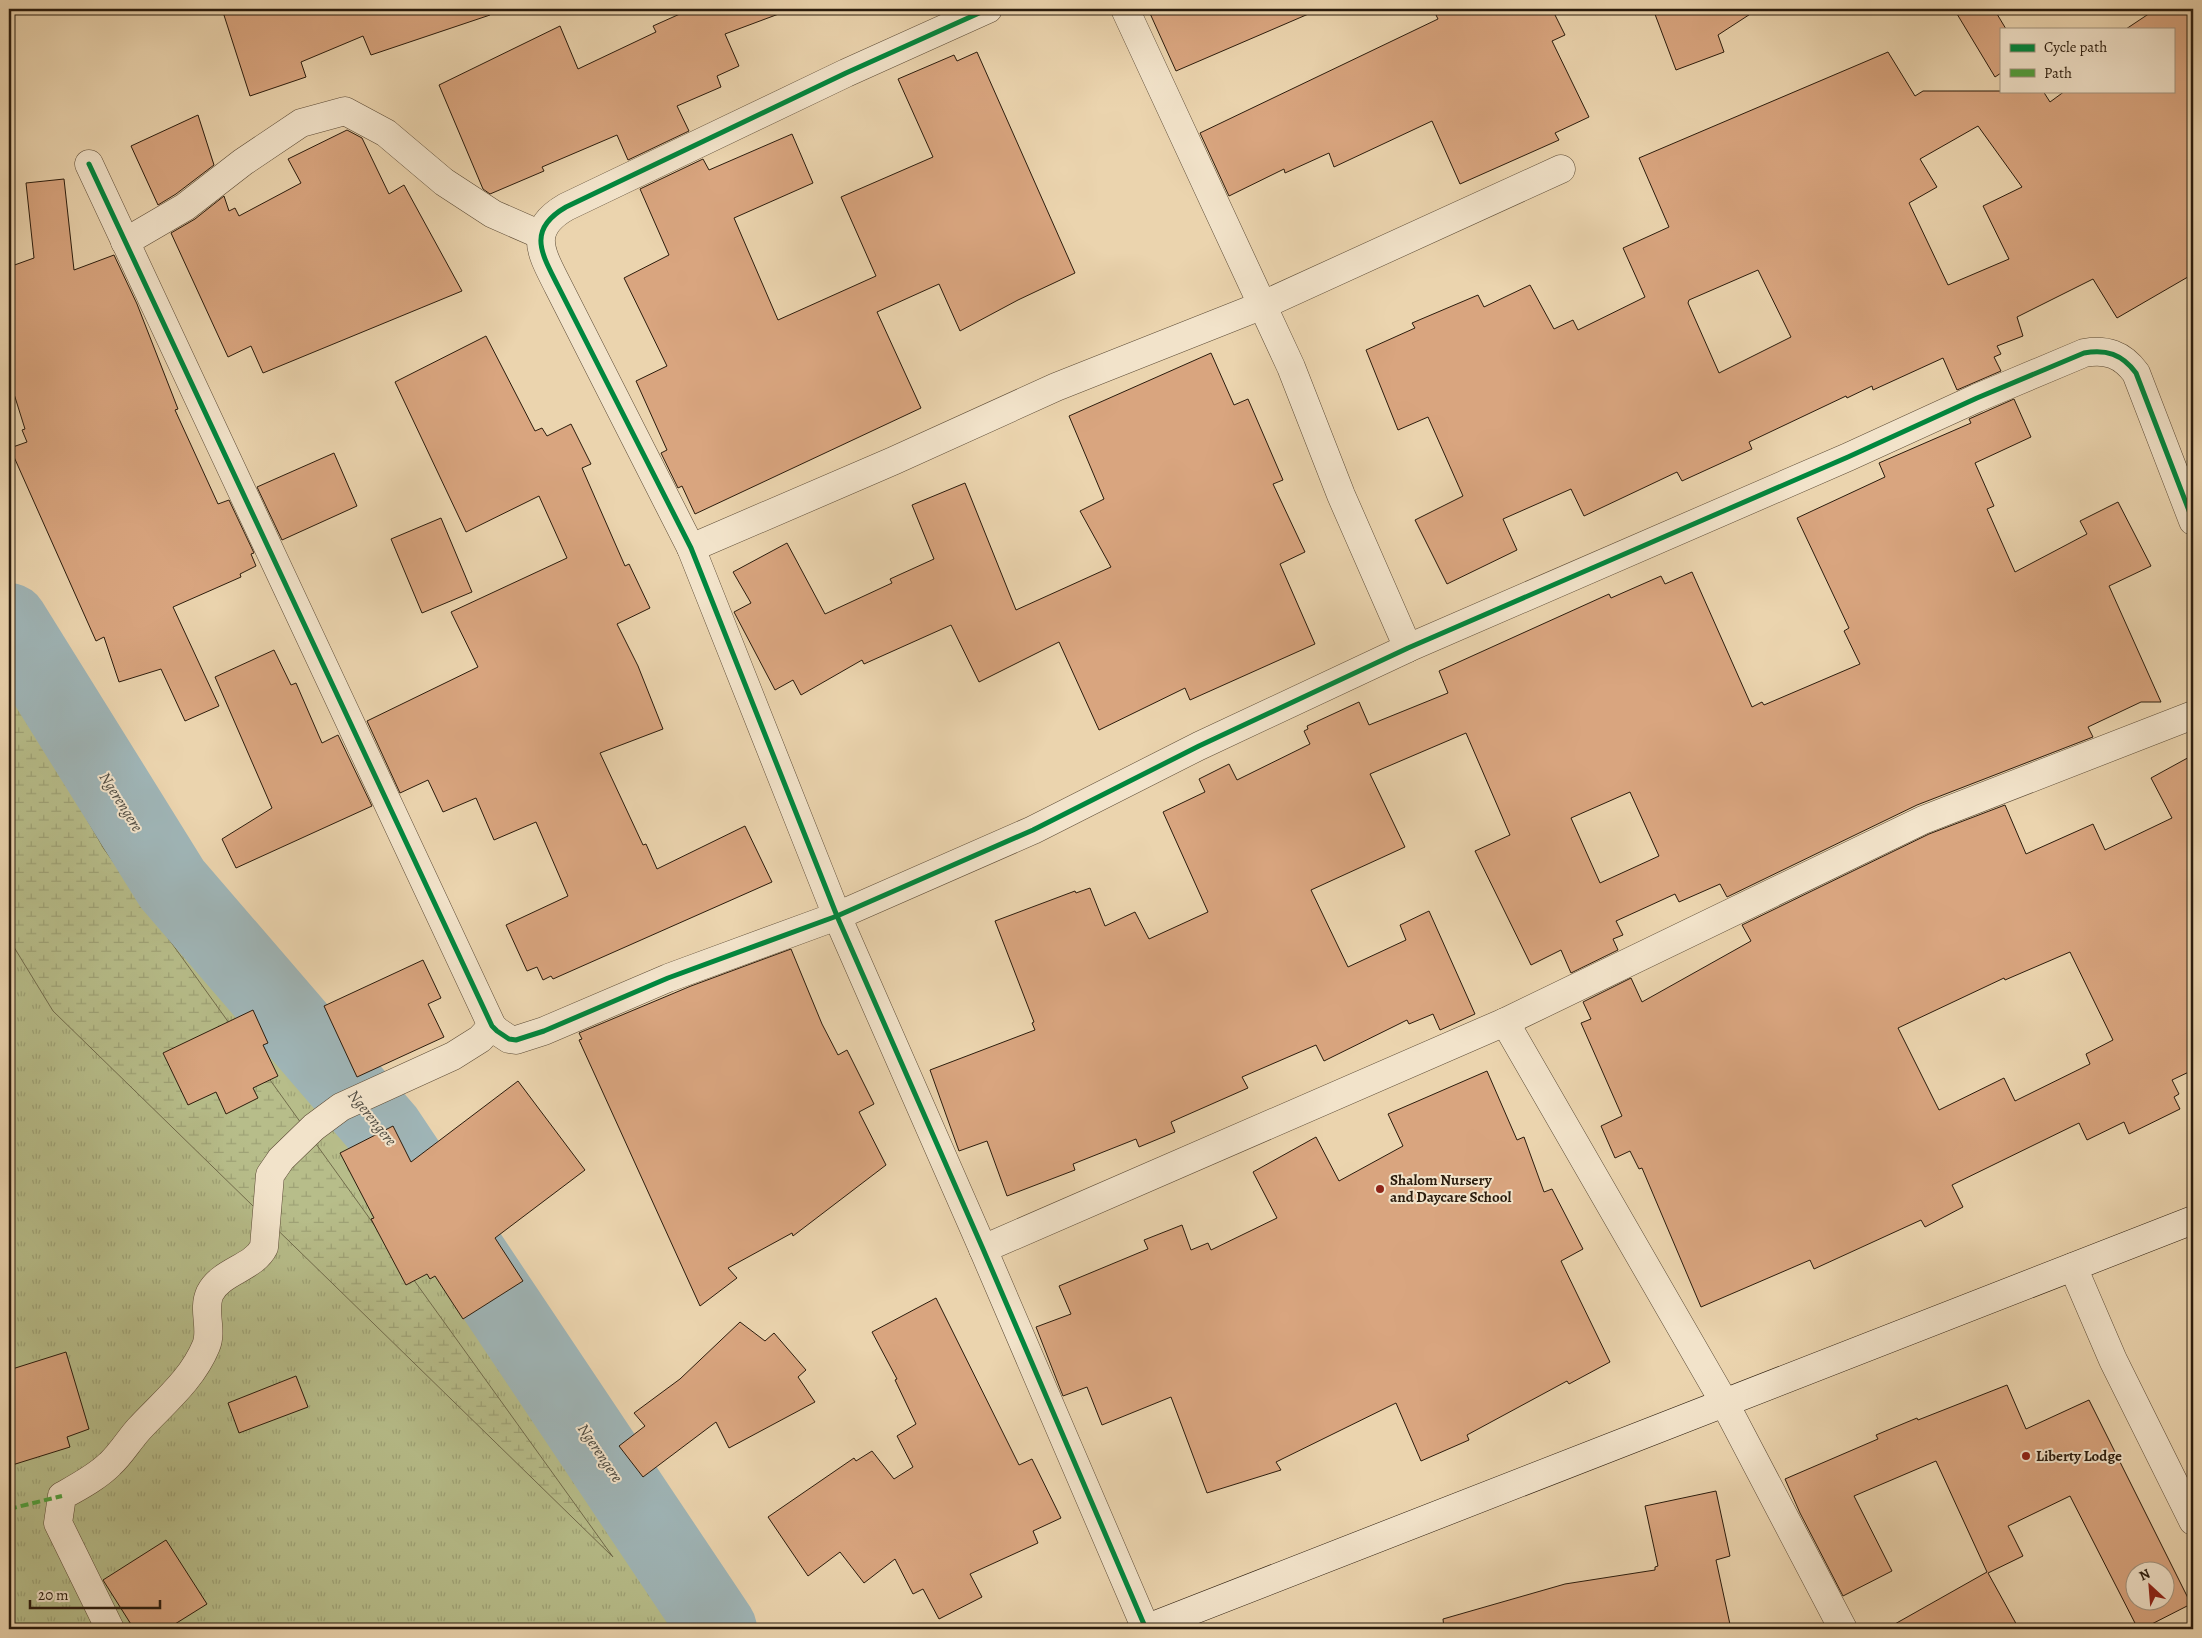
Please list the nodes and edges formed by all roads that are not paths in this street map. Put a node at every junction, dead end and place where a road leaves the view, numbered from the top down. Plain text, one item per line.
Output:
1 (988, 9) edge
2 (1125, 9) edge
3 (89, 164) dead end
4 (1561, 169) dead end
5 (541, 234) junction
6 (125, 242) junction
7 (1263, 305) junction
8 (2193, 521) edge
9 (691, 548) junction
10 (1408, 648) junction
11 (2193, 715) edge
12 (837, 916) junction
13 (1505, 1022) junction
14 (492, 1026) junction
15 (2193, 1220) edge
16 (984, 1250) junction
17 (2074, 1267) junction
18 (1724, 1402) junction
19 (2193, 1521) edge
20 (110, 1629) edge
21 (1145, 1629) edge
22 (1843, 1629) edge

1 - 5 street
2 - 7 street
3 - 6 street
4 - 7 street
5 - 6 street
5 - 9 street
6 - 14 street
7 - 9 street
7 - 10 street
8 - 10 street
9 - 12 street
10 - 12 street
11 - 13 street
12 - 14 street
12 - 16 street
13 - 16 street
13 - 18 street
14 - 20 street
15 - 17 street
16 - 21 street
17 - 18 street
17 - 19 street
18 - 21 street
18 - 22 street

